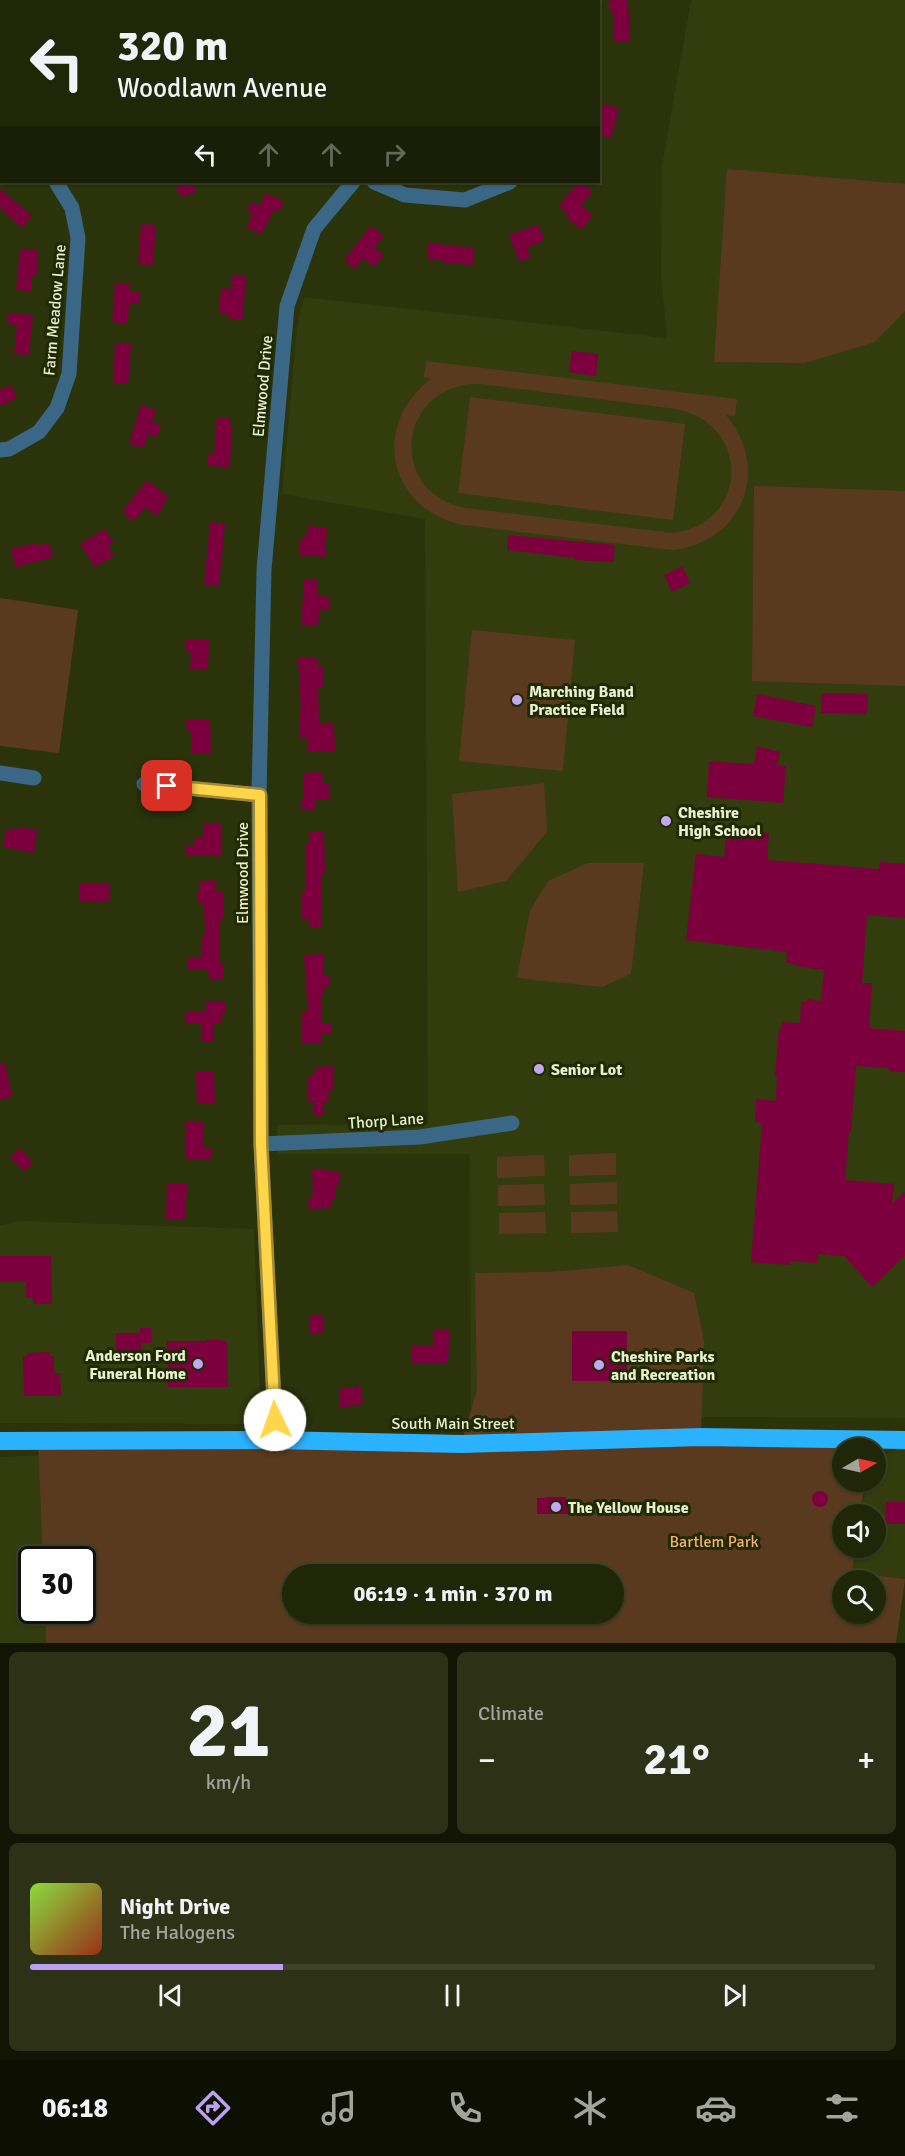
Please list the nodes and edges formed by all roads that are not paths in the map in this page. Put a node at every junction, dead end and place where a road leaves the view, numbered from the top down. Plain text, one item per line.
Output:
1 (57, 183) edge
2 (352, 183) edge
3 (376, 183) edge
4 (508, 183) edge
5 (0, 450) edge
6 (0, 772) edge
7 (34, 778) dead end
8 (144, 784) dead end
9 (260, 795) junction
10 (512, 1123) dead end
11 (261, 1144) junction
12 (273, 1440) junction
13 (905, 1440) edge
14 (0, 1441) edge

1 - 5 street, Farm Meadow Lane
2 - 9 street, Elmwood Drive
3 - 4 street
6 - 7 street
8 - 9 street
9 - 11 street, Elmwood Drive
10 - 11 street, Thorp Lane
11 - 12 street, Elmwood Drive
12 - 13 highway, South Main Street
12 - 14 highway, South Main Street

